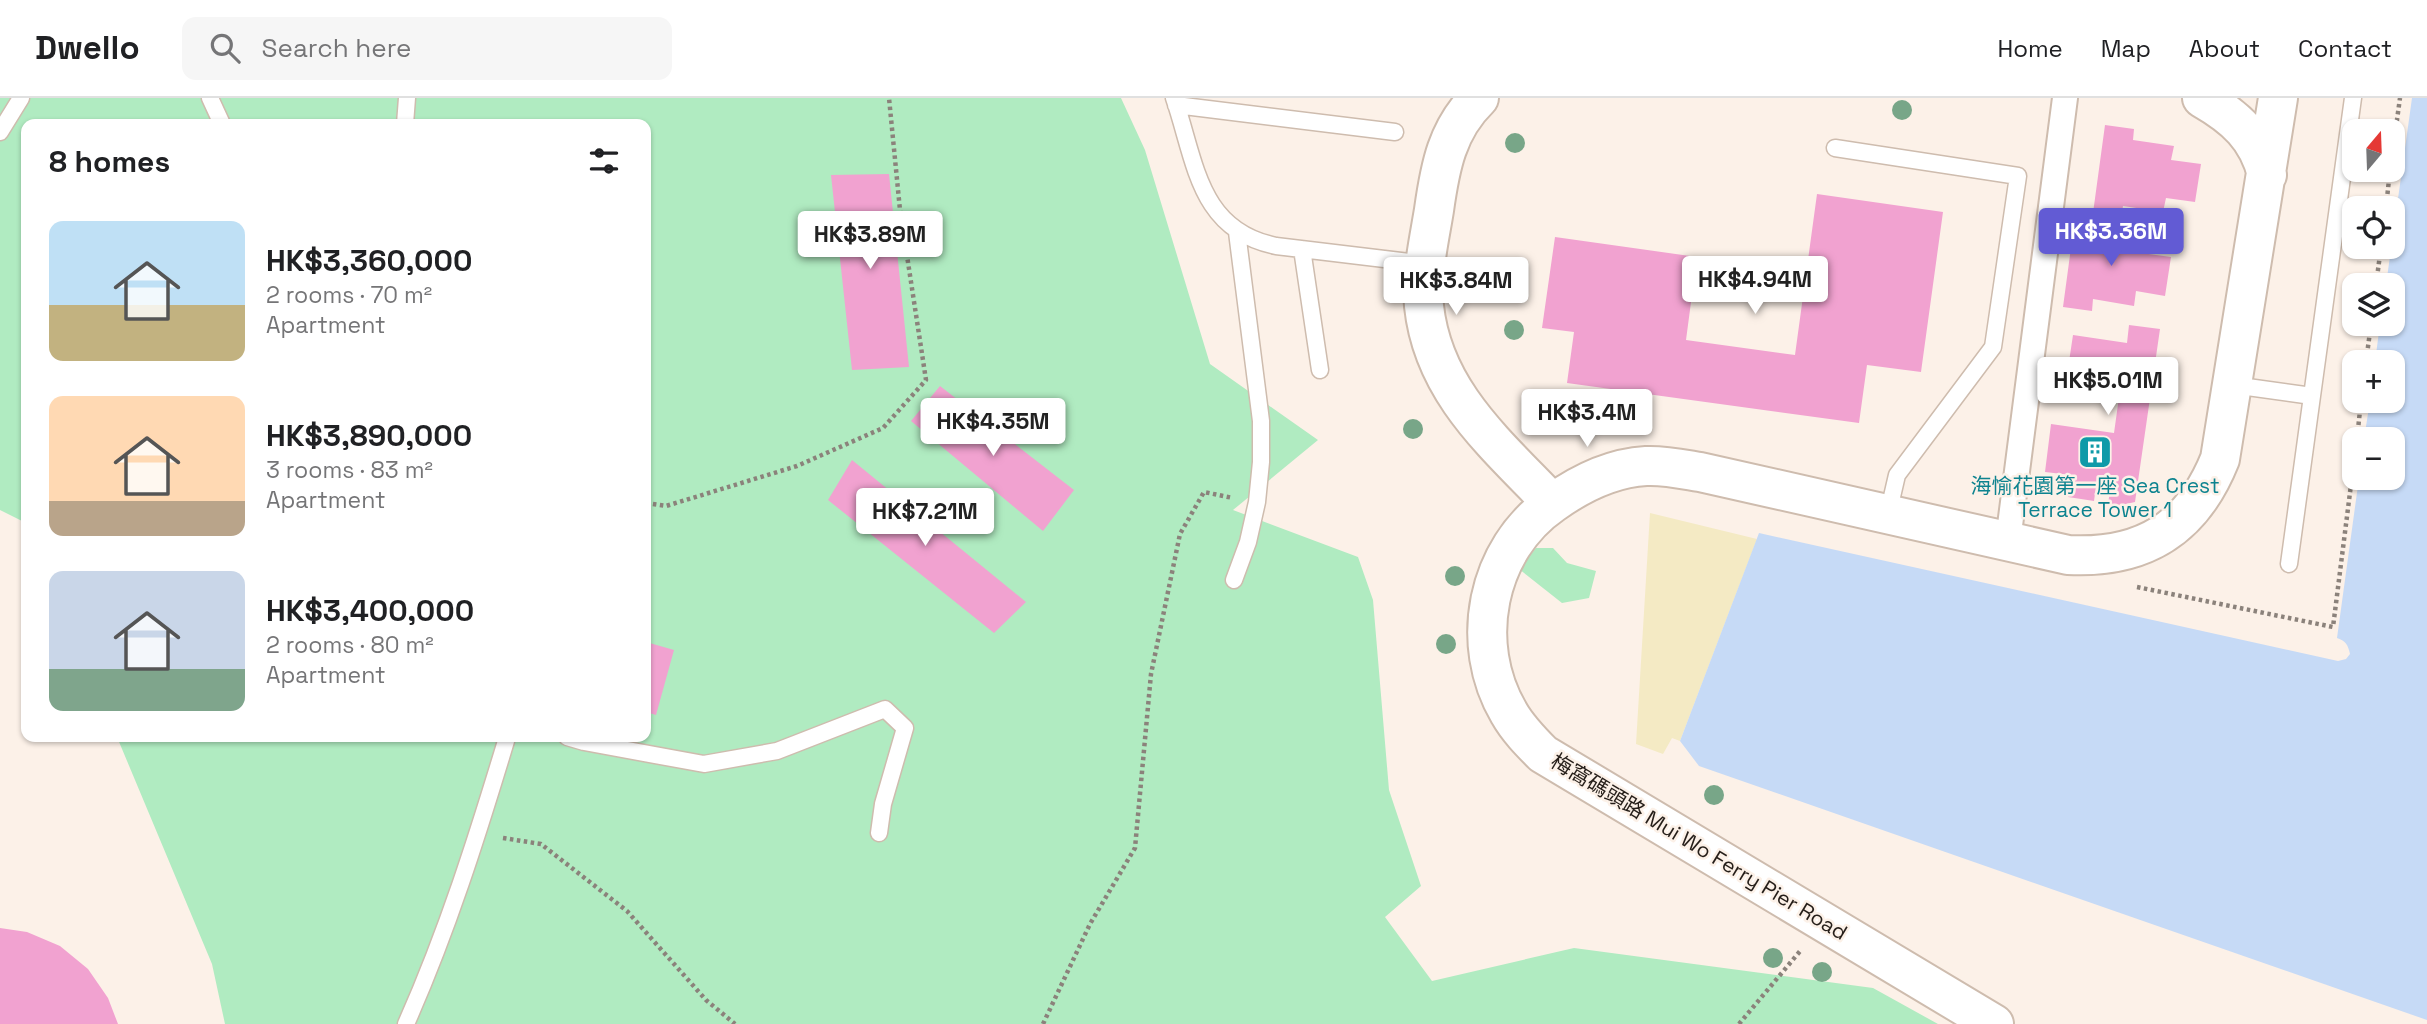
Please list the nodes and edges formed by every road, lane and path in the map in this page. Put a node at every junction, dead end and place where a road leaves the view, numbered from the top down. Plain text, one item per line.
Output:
1 (21, 98) edge
2 (210, 98) edge
3 (407, 98) edge
4 (889, 98) edge
5 (1479, 98) edge
6 (2066, 98) edge
7 (2202, 98) edge
8 (2278, 98) edge
9 (2353, 98) edge
10 (2400, 98) edge
11 (1175, 102) edge
12 (220, 119) edge
13 (405, 119) edge
14 (2397, 119) edge
15 (0, 131) edge
16 (1395, 132) dead end
17 (1835, 148) dead end
18 (2267, 175) junction
19 (1237, 232) junction
20 (1302, 249) junction
21 (1426, 264) junction
22 (1320, 370) dead end
23 (2233, 385) junction
24 (2312, 397) junction
25 (1257, 502) junction
26 (1552, 503) junction
27 (651, 504) edge
28 (1888, 514) junction
29 (2008, 541) junction
30 (2289, 564) dead end
31 (1234, 580) dead end
32 (506, 742) edge
33 (584, 742) edge
34 (879, 833) dead end
35 (478, 834) junction
36 (1808, 941) dead end
37 (406, 1024) edge
38 (736, 1024) edge
39 (1043, 1024) edge
40 (1739, 1024) edge
41 (1994, 1024) edge

1 - 15 lane
2 - 12 lane
3 - 13 lane
4 - 27 path
5 - 21 street
6 - 29 street
7 - 18 street
8 - 18 street, 梅窩碼頭路 Mui Wo Ferry Pier Road
9 - 24 lane
10 - 14 path
11 - 16 lane
11 - 19 lane
17 - 28 lane
18 - 23 street, 梅窩碼頭路 Mui Wo Ferry Pier Road
19 - 20 lane
19 - 25 lane
20 - 21 lane
20 - 22 lane
21 - 26 street
23 - 24 lane
23 - 29 street, 梅窩碼頭路 Mui Wo Ferry Pier Road
24 - 30 lane
25 - 31 lane
25 - 39 path
26 - 28 street, 梅窩碼頭路 Mui Wo Ferry Pier Road
26 - 41 street, 梅窩碼頭路 Mui Wo Ferry Pier Road
28 - 29 street, 梅窩碼頭路 Mui Wo Ferry Pier Road
32 - 35 lane
33 - 34 lane
35 - 37 lane
35 - 38 path
36 - 40 path

